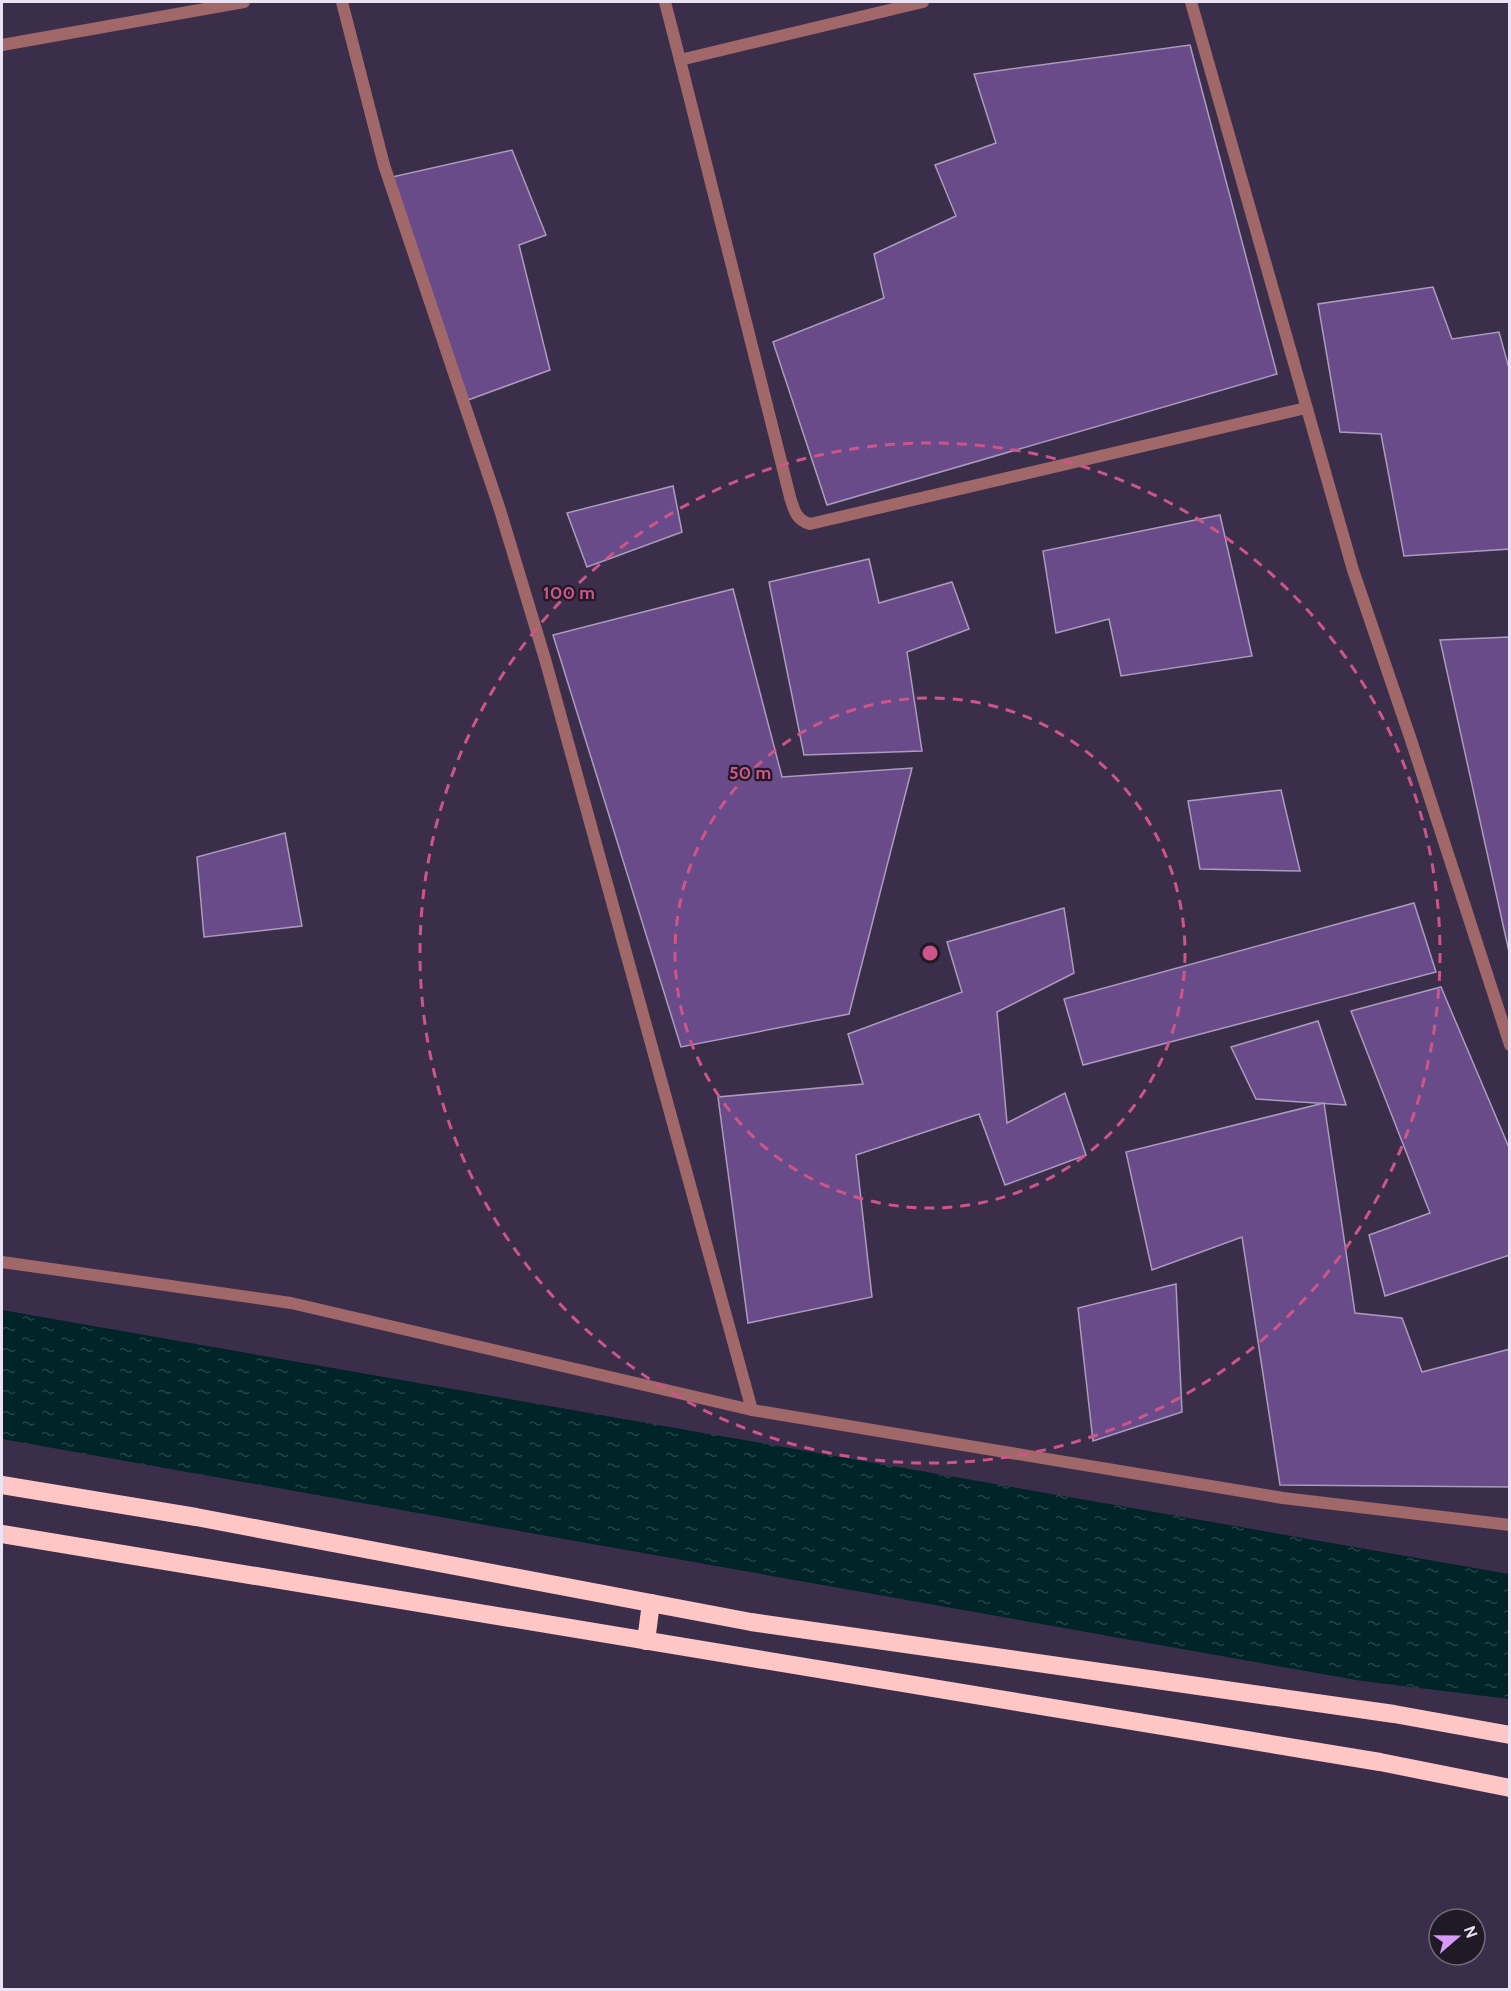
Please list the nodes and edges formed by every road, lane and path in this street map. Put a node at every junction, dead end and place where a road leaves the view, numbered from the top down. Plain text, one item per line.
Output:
1 (244, 2) edge
2 (342, 2) edge
3 (665, 2) edge
4 (923, 2) edge
5 (1191, 2) edge
6 (2, 45) edge
7 (680, 60) junction
8 (1306, 408) junction
9 (1509, 1045) edge
10 (2, 1262) edge
11 (752, 1410) junction
12 (2, 1485) edge
13 (1509, 1525) edge
14 (2, 1534) edge
15 (651, 1603) junction
16 (646, 1641) junction
17 (1509, 1735) edge
18 (1509, 1788) edge

1 - 6 street
2 - 11 street
3 - 7 street
4 - 7 street
5 - 8 street
7 - 8 street
8 - 9 street
10 - 11 street
11 - 13 street
12 - 15 highway
14 - 16 highway
15 - 16 highway
15 - 17 highway
16 - 18 highway

